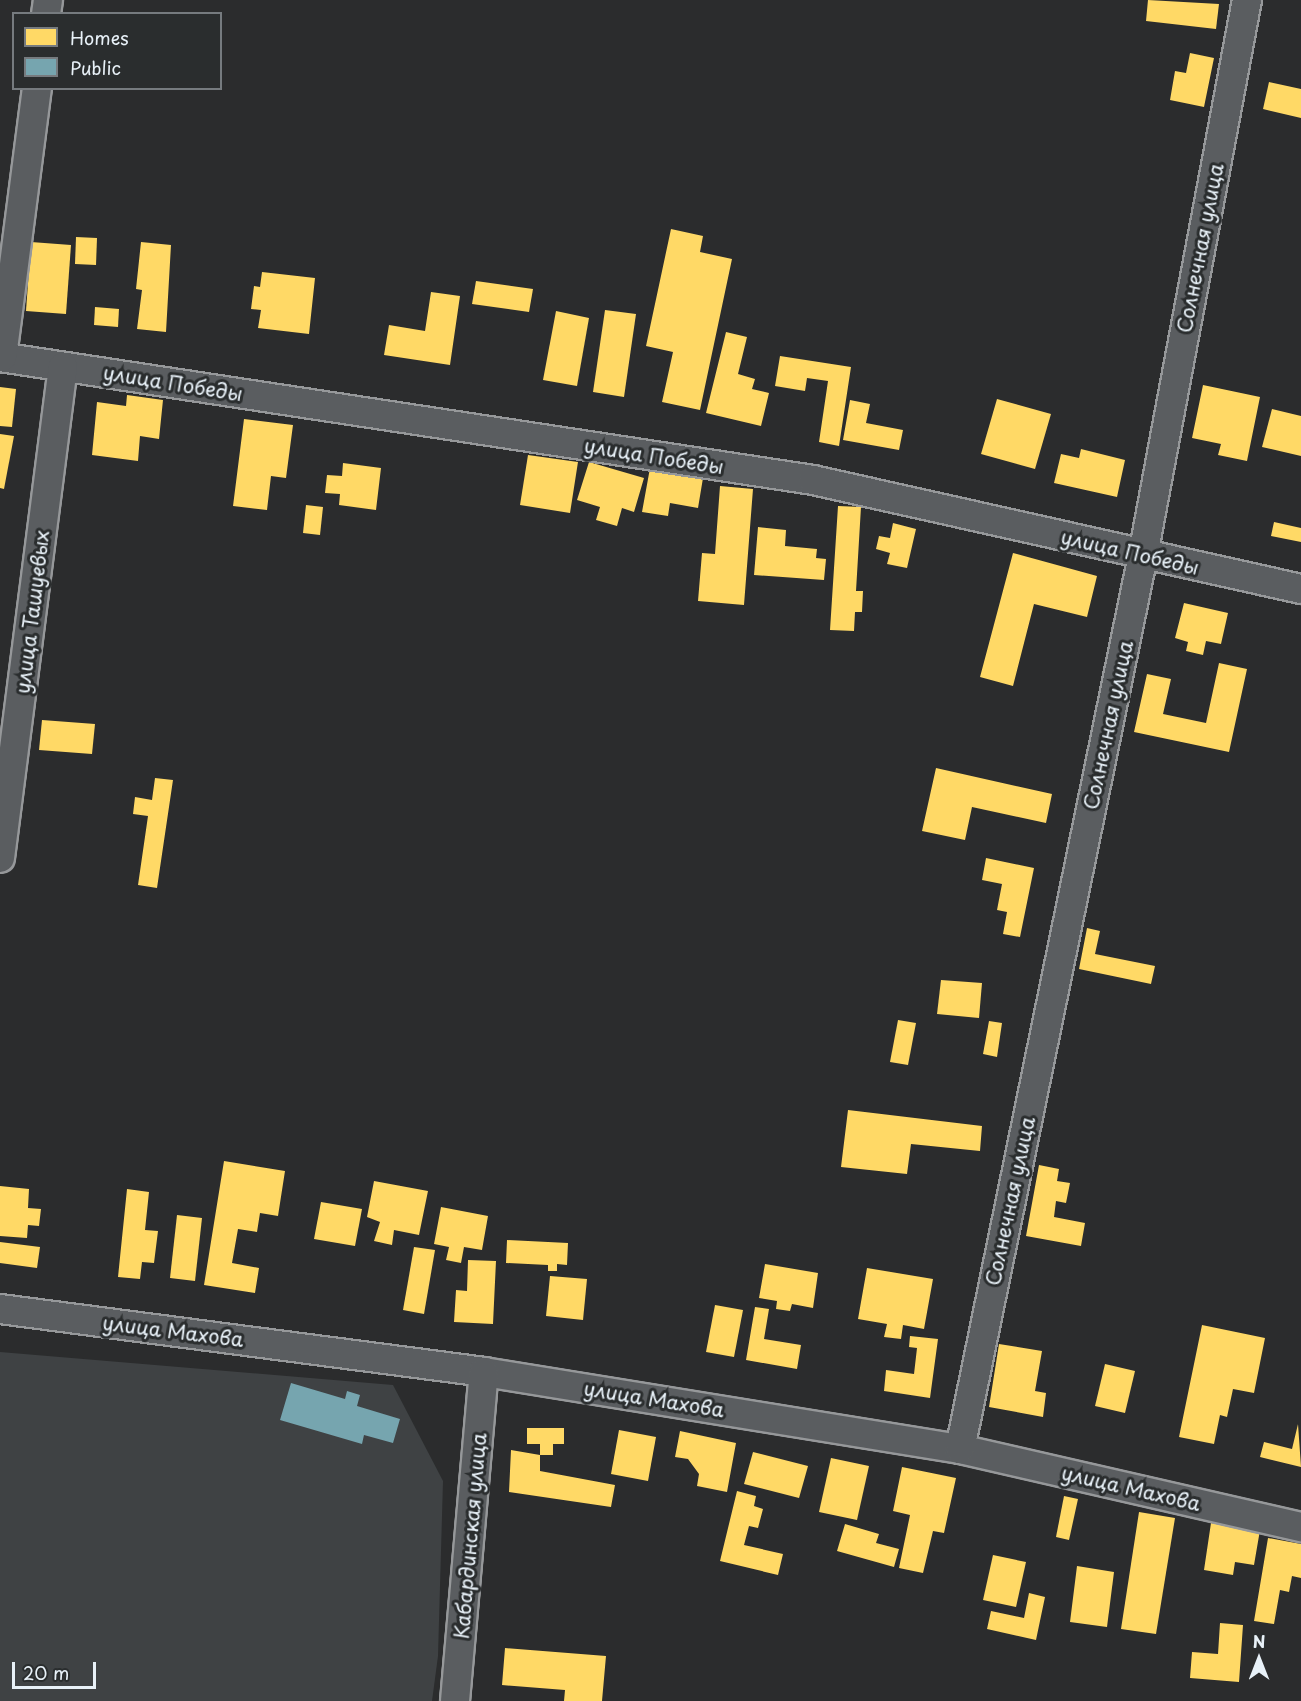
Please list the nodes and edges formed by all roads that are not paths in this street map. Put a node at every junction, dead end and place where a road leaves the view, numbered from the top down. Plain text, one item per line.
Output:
1 (1246, 0) edge
2 (37, 90) edge
3 (1, 357) edge
4 (63, 367) junction
5 (1143, 555) junction
6 (1301, 590) edge
7 (0, 858) edge
8 (0, 1309) edge
9 (484, 1372) junction
10 (960, 1449) junction
11 (1301, 1527) edge
12 (455, 1701) edge

1 - 5 street, Солнечная улица
2 - 3 street
3 - 4 street, улица Победы
4 - 5 street, улица Победы
4 - 7 street, улица Ташуевых
5 - 6 street, улица Победы
5 - 10 street, Солнечная улица
8 - 9 street, улица Махова
9 - 10 street, улица Махова
9 - 12 street, Кабардинская улица
10 - 11 street, улица Махова

